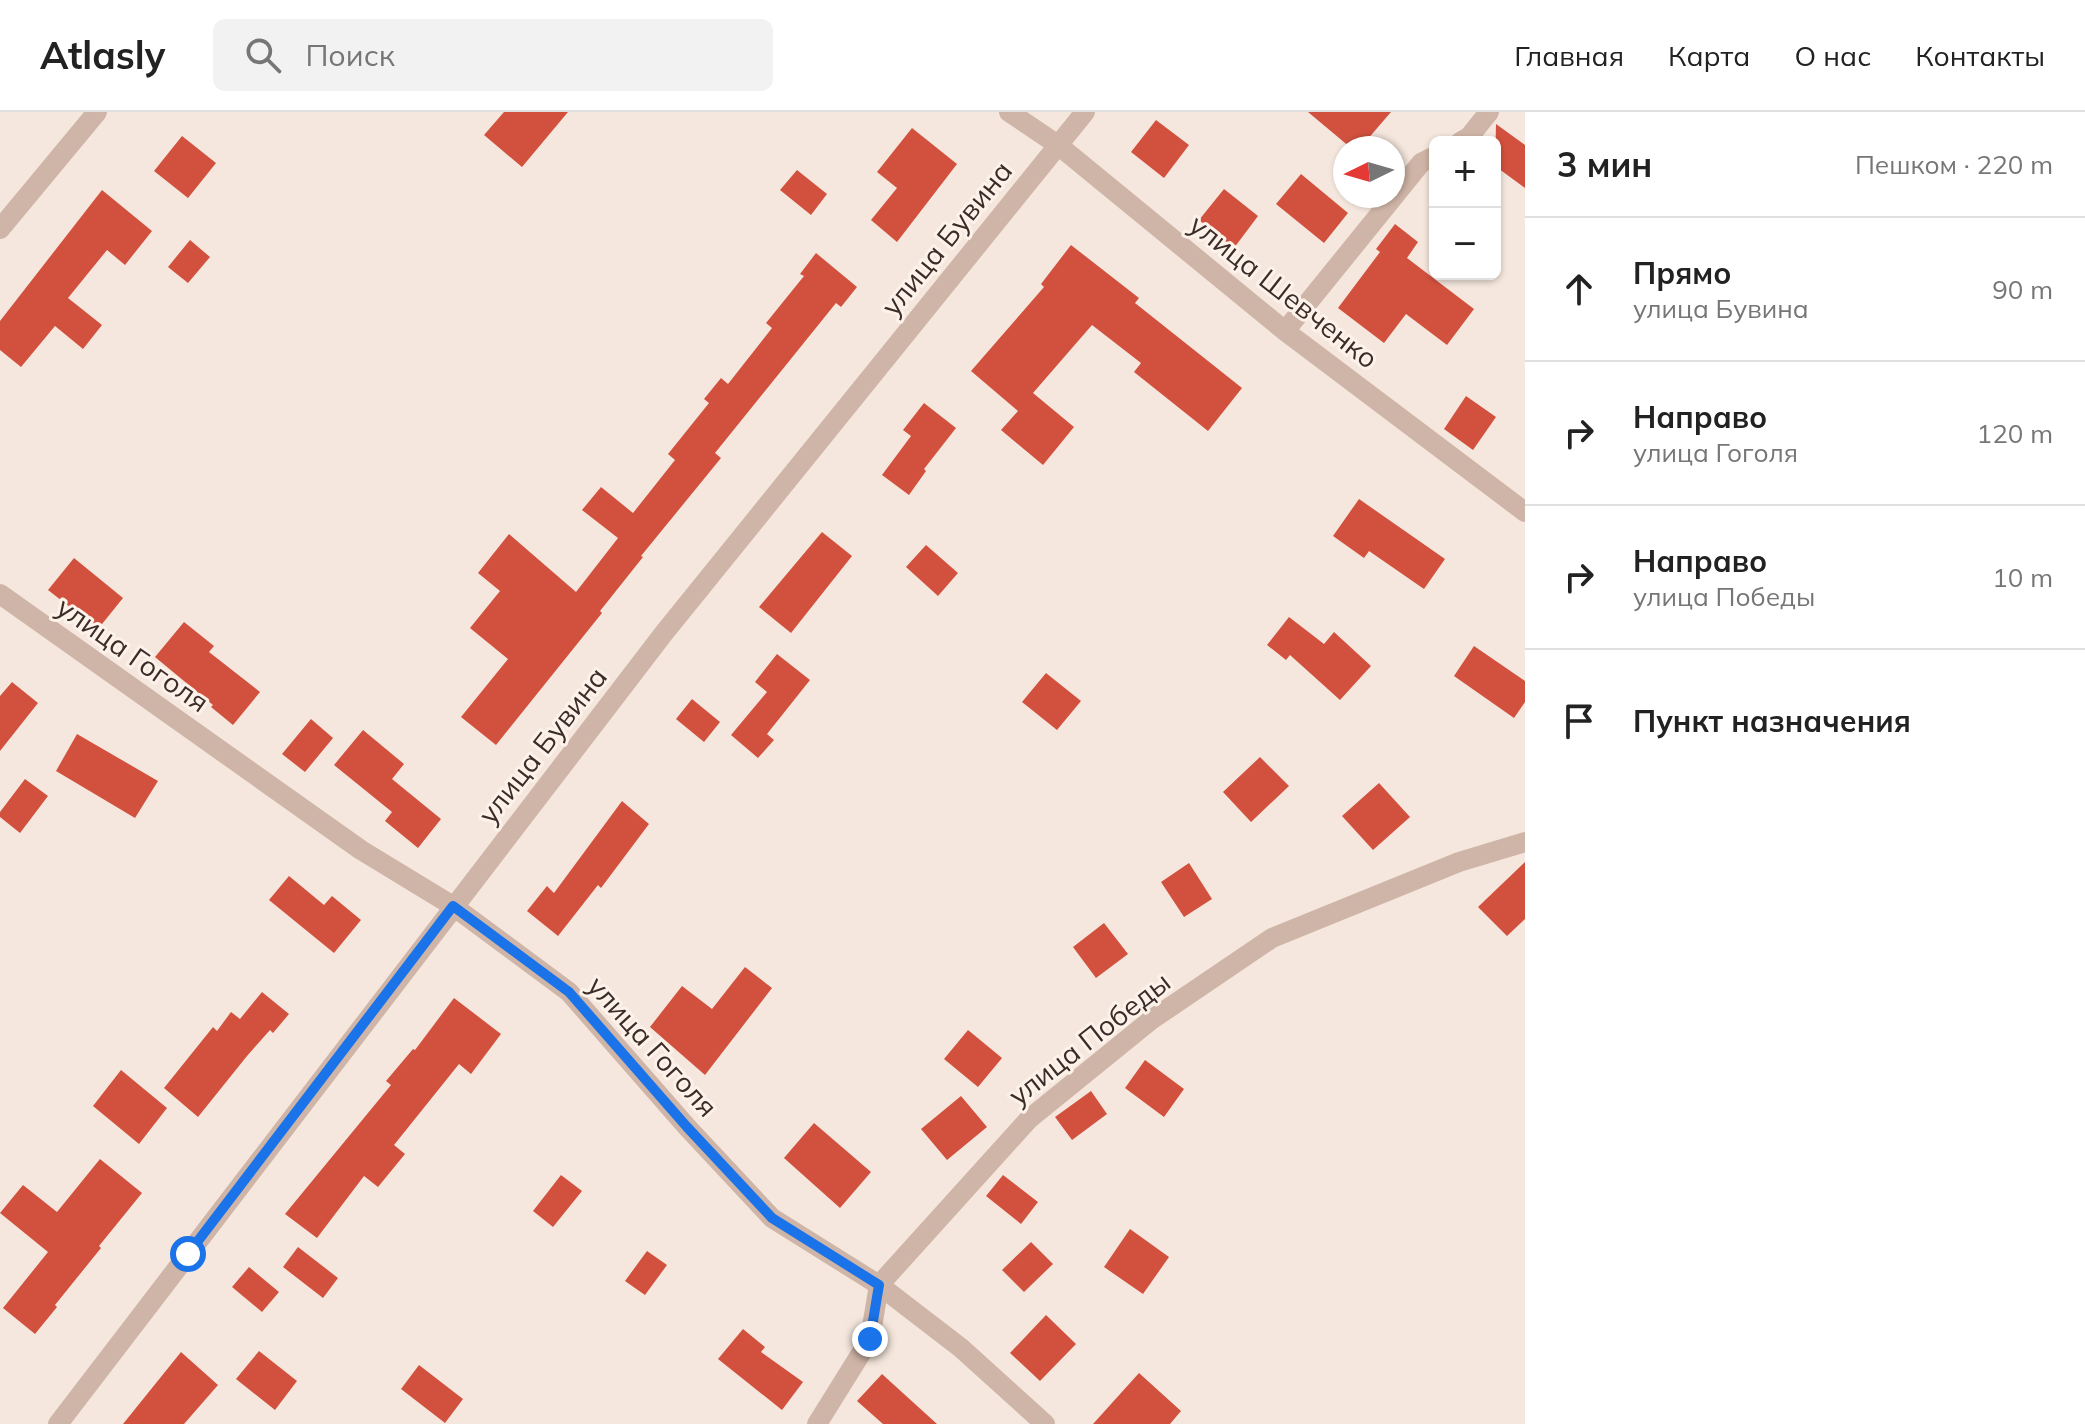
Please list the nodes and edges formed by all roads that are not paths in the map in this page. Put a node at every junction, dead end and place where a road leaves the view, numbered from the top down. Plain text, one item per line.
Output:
1 (97, 112) edge
2 (1009, 112) edge
3 (1085, 112) edge
4 (1489, 112) edge
5 (1470, 136) edge
6 (1058, 145) junction
7 (1429, 159) edge
8 (0, 229) edge
9 (1285, 331) junction
10 (1525, 512) edge
11 (0, 594) edge
12 (1525, 842) edge
13 (453, 906) junction
14 (879, 1285) junction
15 (58, 1424) edge
16 (817, 1424) edge
17 (1045, 1424) edge

1 - 8 street
2 - 6 street, улица Шевченко
3 - 6 street, улица Бувина
4 - 5 street
6 - 9 street, улица Шевченко
6 - 13 street, улица Бувина
7 - 9 street
9 - 10 street, улица Шевченко
11 - 13 street, улица Гоголя
12 - 14 street, улица Победы
13 - 14 street, улица Гоголя
13 - 15 street, улица Бувина
14 - 16 street
14 - 17 street, улица Гоголя

